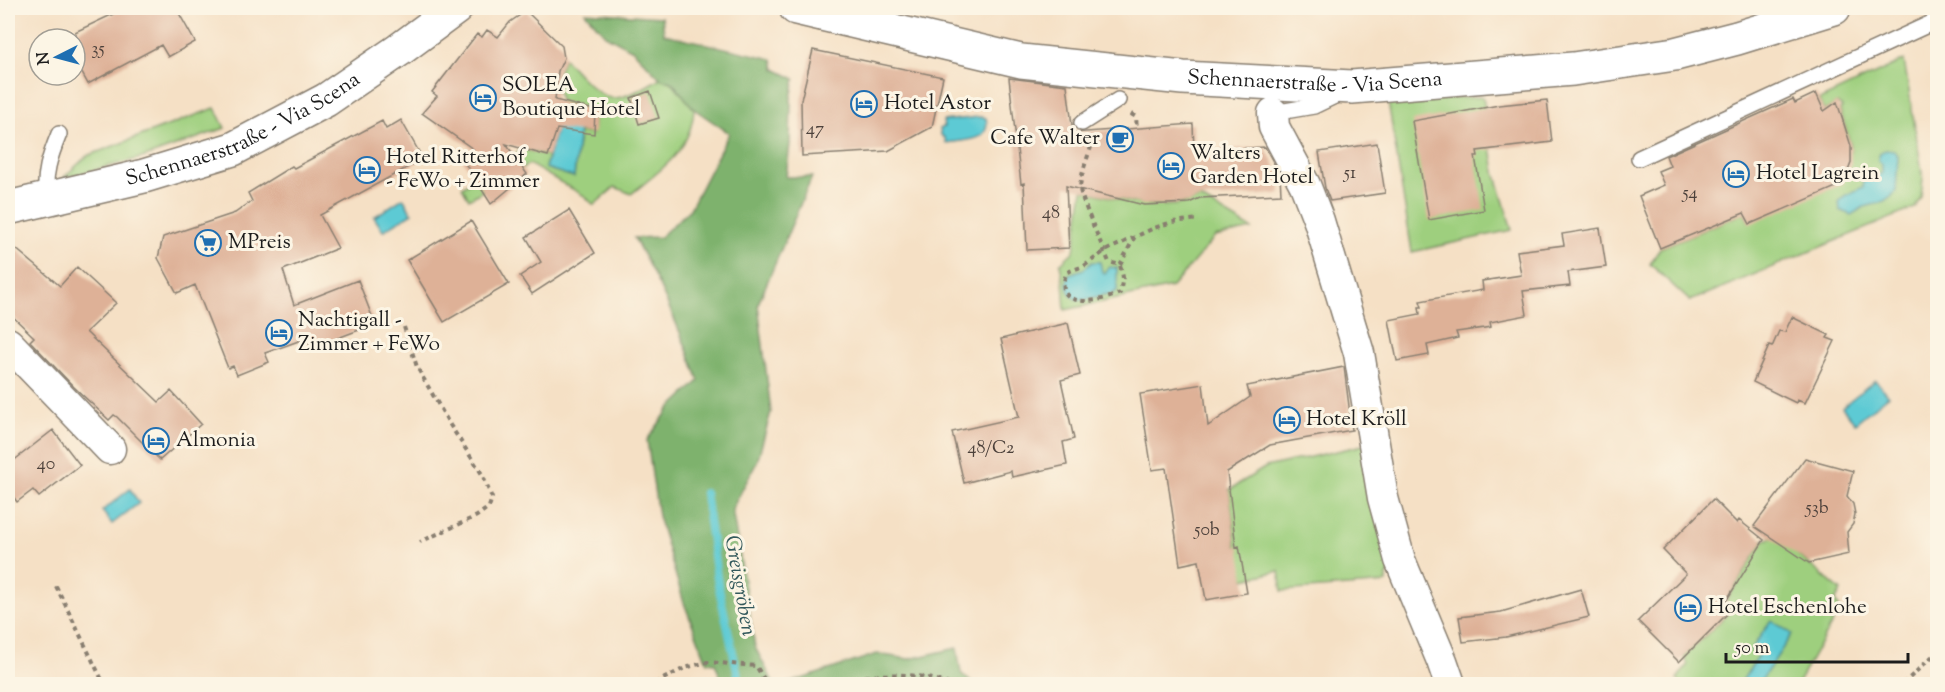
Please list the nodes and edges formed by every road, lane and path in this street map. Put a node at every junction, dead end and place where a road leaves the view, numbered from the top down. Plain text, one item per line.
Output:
1 (456, 8) edge
2 (795, 8) edge
3 (1834, 8) edge
4 (1938, 20) edge
5 (1352, 87) junction
6 (1118, 100) dead end
7 (1273, 113) joint
8 (1089, 125) joint
9 (59, 134) dead end
10 (1639, 158) dead end
11 (47, 199) junction
12 (8, 208) edge
13 (1199, 219) dead end
14 (1136, 236) junction
15 (1105, 251) junction
16 (1119, 265) junction
17 (404, 327) dead end
18 (8, 343) edge
19 (110, 449) dead end
20 (420, 542) dead end
21 (56, 586) dead end
22 (1938, 651) edge
23 (657, 683) edge
24 (104, 684) edge
25 (771, 684) edge
26 (830, 684) edge
27 (950, 684) edge
28 (1450, 684) edge
29 (1903, 684) edge

1 - 11 street, Schennaerstraße - Via Scena
2 - 5 street, Schennaerstraße - Via Scena
3 - 5 street, Schennaerstraße - Via Scena
4 - 10 lane
5 - 7 lane
6 - 8 lane
7 - 28 street, Schennaerstraße - Via Scena
8 - 15 path
9 - 11 lane
11 - 12 street, Schennaerstraße - Via Scena
13 - 14 path
14 - 15 path
14 - 16 path
15 - 16 path
15 - 16 path
17 - 20 path
18 - 19 street
21 - 24 path
22 - 29 path
23 - 25 path
26 - 27 path

